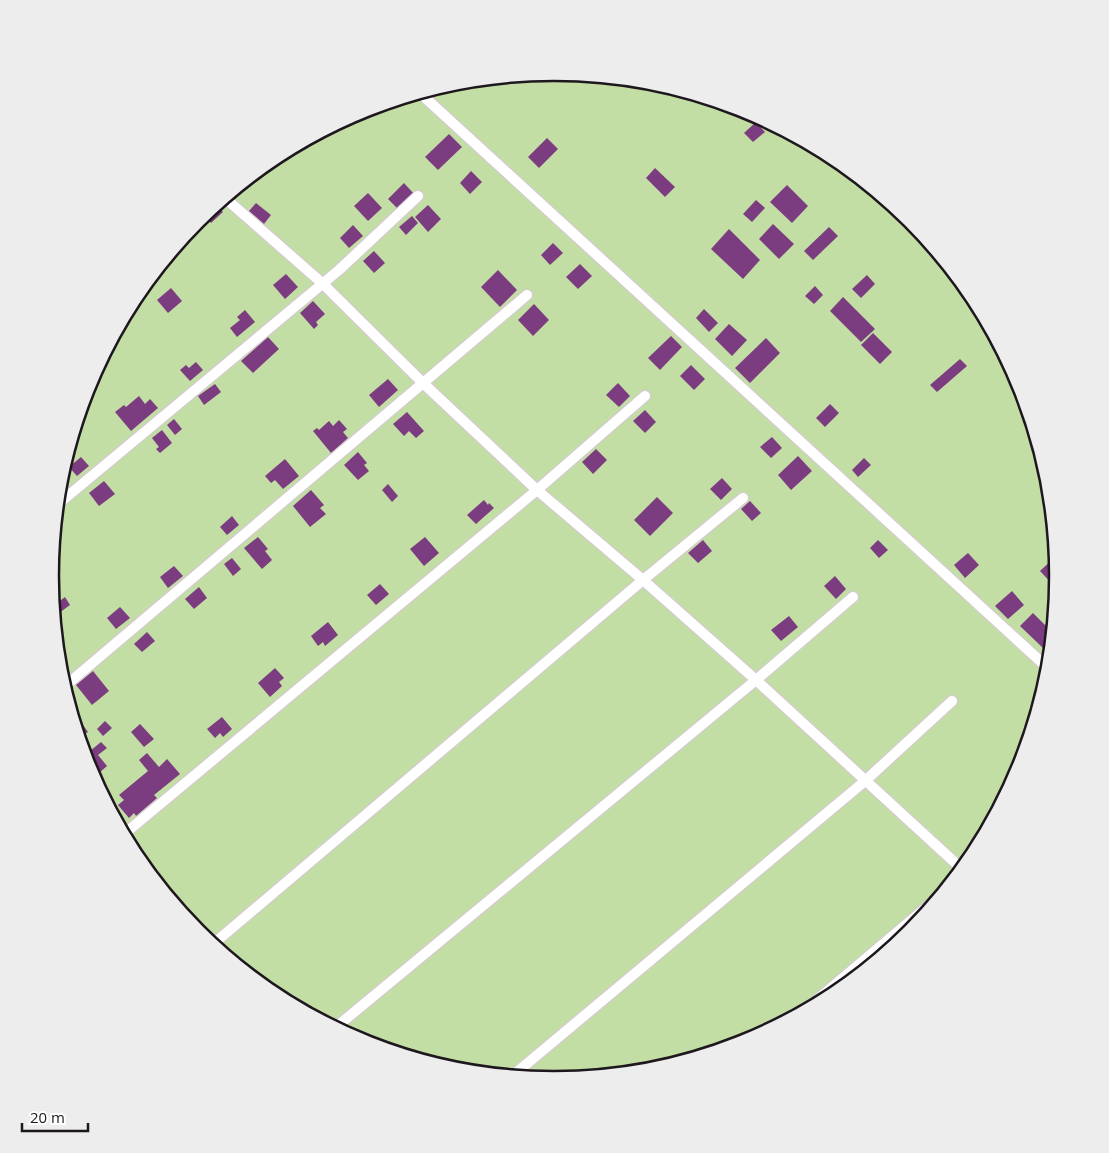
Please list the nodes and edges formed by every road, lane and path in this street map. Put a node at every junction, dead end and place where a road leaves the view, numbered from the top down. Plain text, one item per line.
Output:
1 (426, 98) edge
2 (418, 196) dead end
3 (230, 202) edge
4 (322, 283) junction
5 (527, 295) dead end
6 (424, 384) junction
7 (645, 396) dead end
8 (537, 490) junction
9 (65, 498) edge
10 (743, 498) dead end
11 (643, 580) junction
12 (853, 597) dead end
13 (1043, 663) edge
14 (756, 680) junction
15 (70, 683) edge
16 (952, 701) dead end
17 (865, 781) junction
18 (129, 831) edge
19 (957, 865) edge
20 (915, 916) edge
21 (217, 939) edge
22 (828, 990) edge
23 (340, 1024) edge
24 (519, 1071) edge

1 - 13 lane
2 - 4 lane
3 - 4 lane
4 - 6 lane
4 - 9 lane
5 - 6 lane
6 - 8 lane
6 - 15 lane
7 - 8 lane
8 - 11 lane
8 - 18 lane
10 - 11 lane
11 - 14 lane
11 - 21 lane
12 - 14 lane
14 - 17 lane
14 - 23 lane
16 - 17 lane
17 - 19 lane
17 - 24 lane
20 - 22 lane

